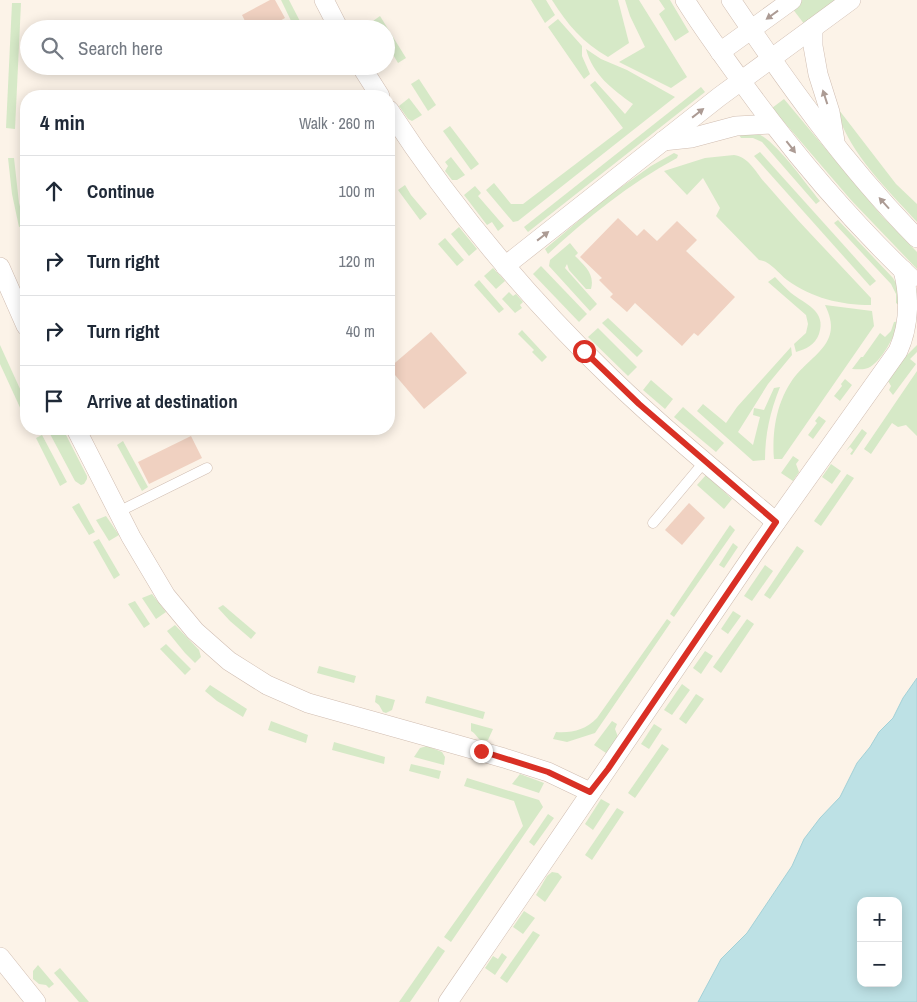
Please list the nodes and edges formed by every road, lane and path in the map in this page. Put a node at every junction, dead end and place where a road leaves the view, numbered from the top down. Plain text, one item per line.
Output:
1 (324, 0) edge
2 (685, 0) edge
3 (730, 0) edge
4 (792, 0) edge
5 (851, 0) edge
6 (335, 20) edge
7 (814, 28) junction
8 (752, 30) junction
9 (720, 52) junction
10 (772, 58) junction
11 (367, 75) edge
12 (741, 80) junction
13 (376, 90) edge
14 (395, 119) edge
15 (772, 124) junction
16 (663, 140) junction
17 (835, 145) junction
18 (917, 238) edge
19 (505, 266) junction
20 (0, 267) edge
21 (903, 270) junction
22 (917, 284) edge
23 (20, 312) edge
24 (917, 337) edge
25 (898, 351) junction
26 (79, 435) edge
27 (705, 461) junction
28 (207, 468) dead end
29 (118, 512) junction
30 (653, 522) dead end
31 (776, 522) junction
32 (590, 792) junction
33 (0, 957) edge
34 (36, 1002) edge
35 (448, 1002) edge

1 - 6 street
2 - 9 street
3 - 8 street
4 -> 8 street
5 - 7 street
7 - 10 street
17 -> 7 street
8 - 9 street
8 - 10 street
9 - 12 street
10 - 12 street
10 - 17 street
11 - 13 street
12 - 15 street
16 -> 12 street
14 - 19 street
15 - 16 street
15 -> 21 street
19 -> 16 street
18 -> 17 street
19 - 27 street
20 - 23 street
21 - 22 street
21 - 25 street
24 - 25 street
25 - 31 street
26 - 29 street
27 - 30 lane
27 - 31 street
28 - 29 lane
29 - 32 street
31 - 32 street
32 - 35 street
33 - 34 street

